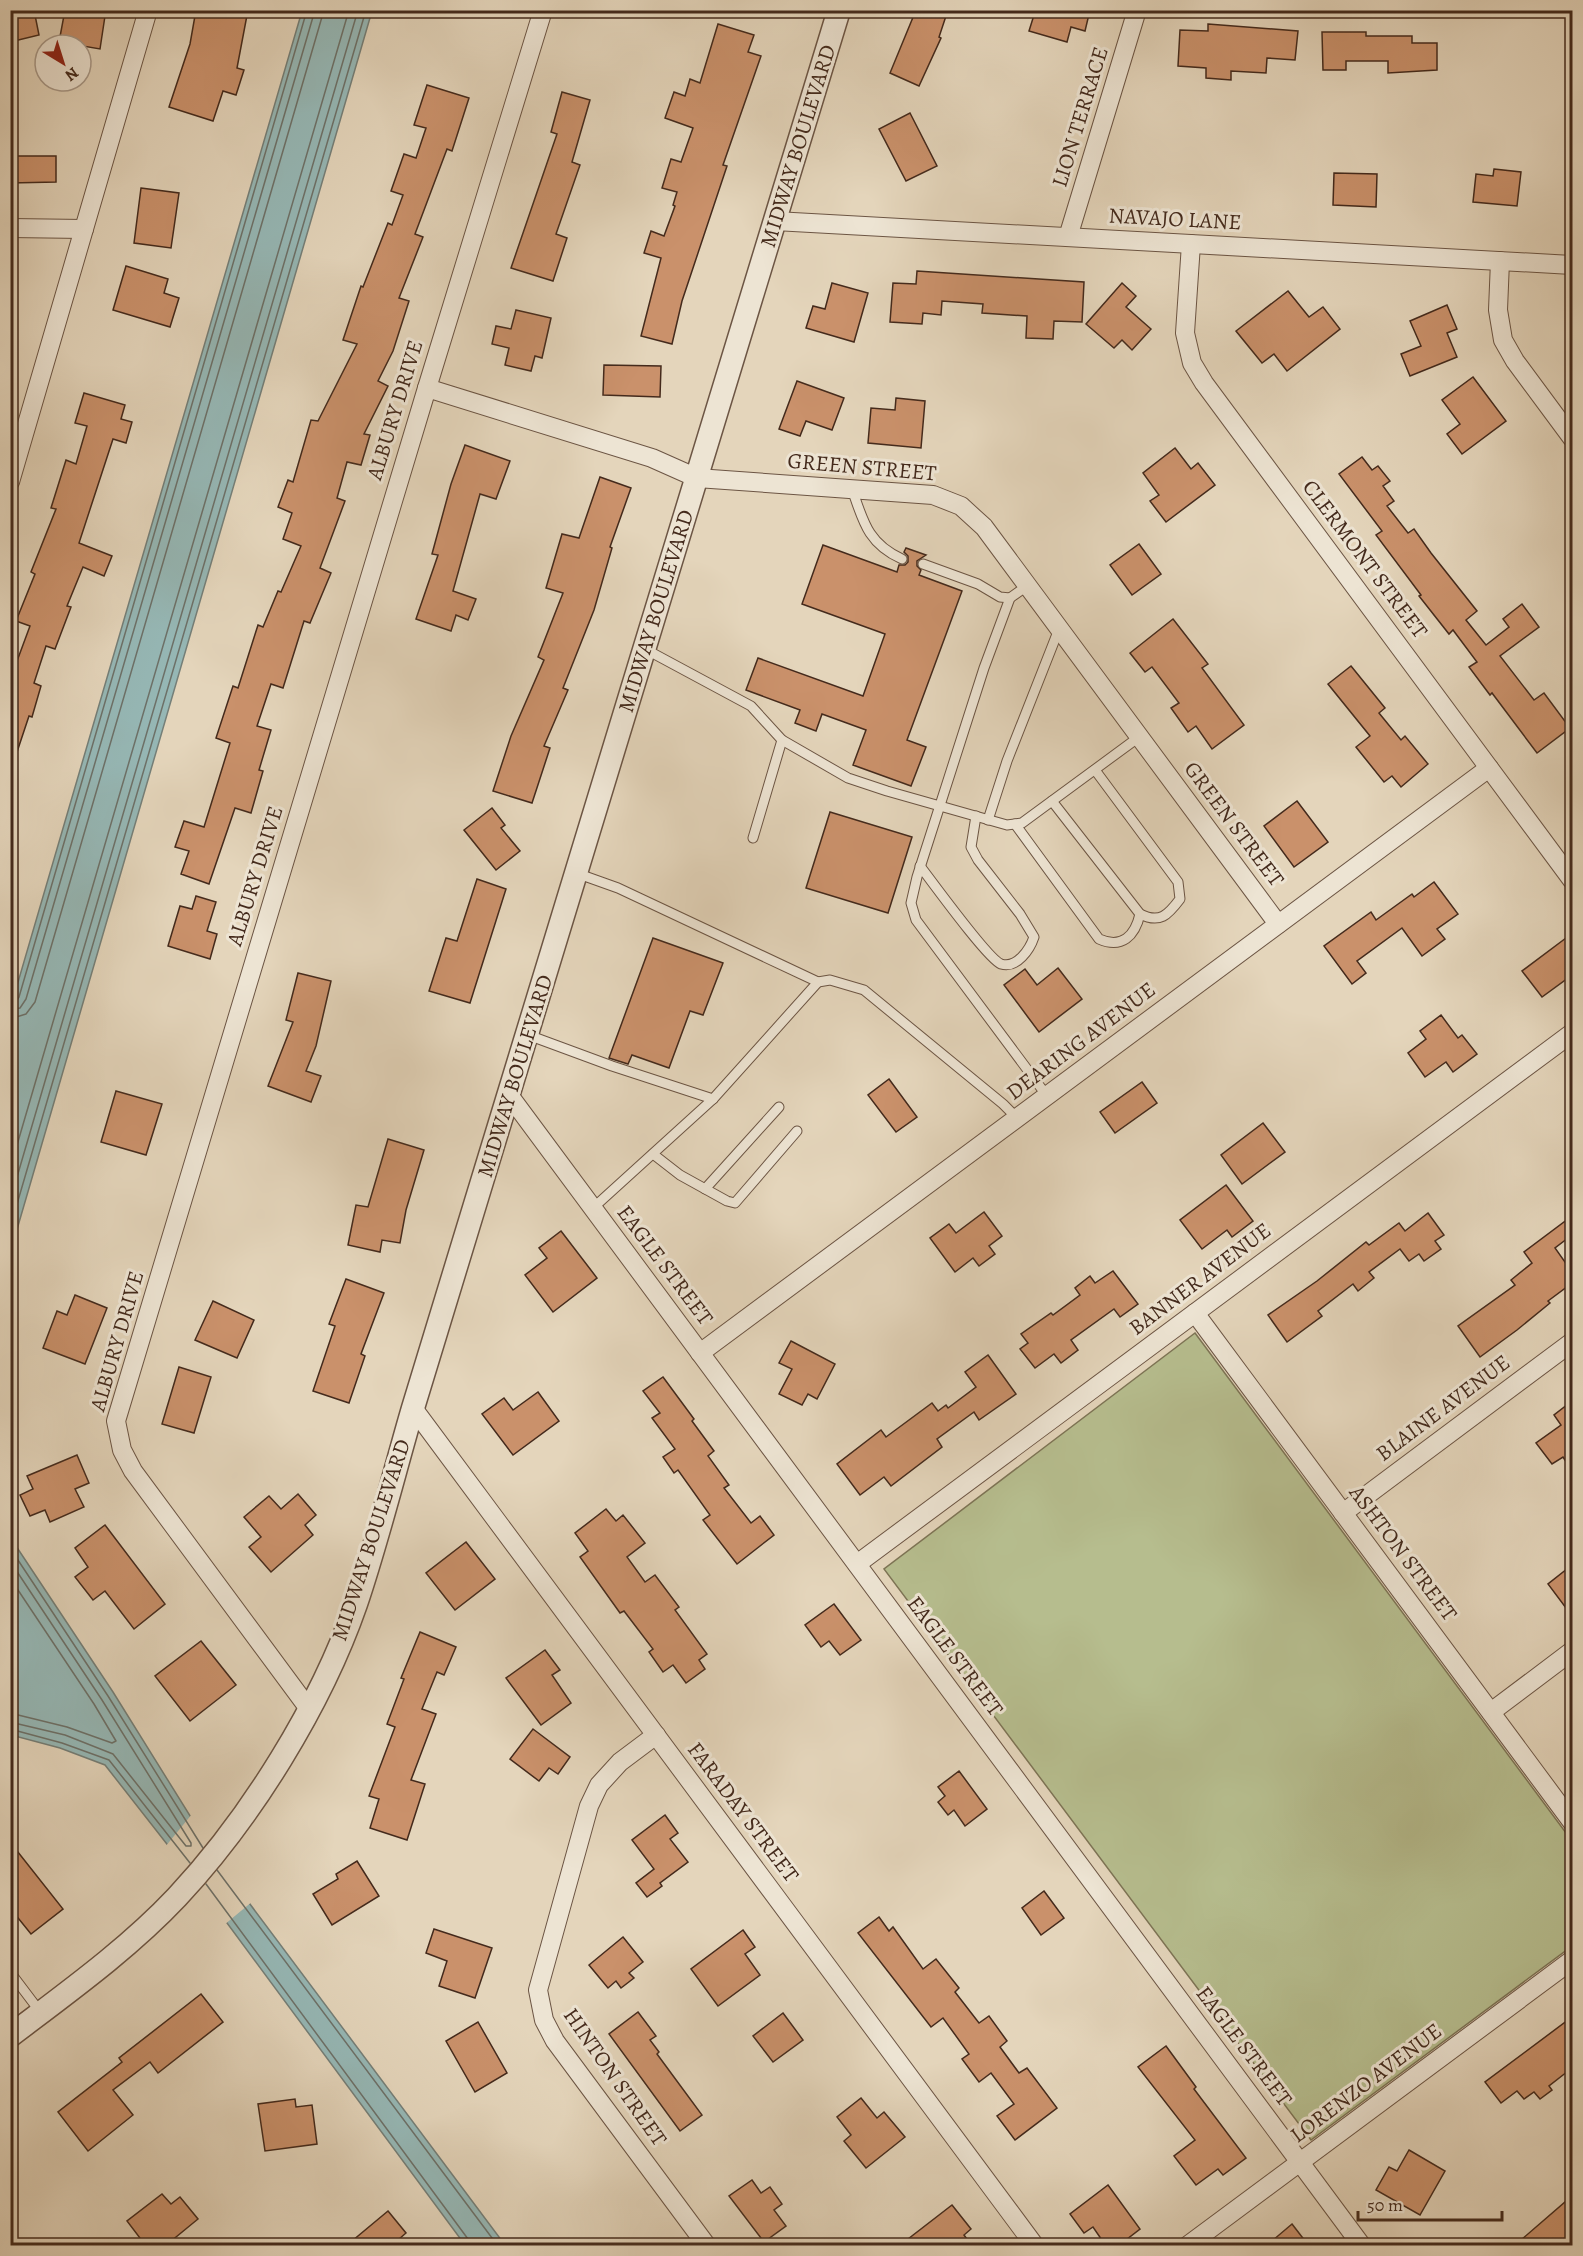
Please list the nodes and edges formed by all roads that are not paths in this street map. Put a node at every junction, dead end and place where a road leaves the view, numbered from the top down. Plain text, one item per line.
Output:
1 (148, 10) edge
2 (543, 10) edge
3 (839, 10) edge
4 (1137, 10) edge
5 (775, 221) junction
6 (10, 228) edge
7 (84, 229) junction
8 (1068, 237) junction
9 (1191, 244) junction
10 (1500, 261) junction
11 (1572, 264) edge
12 (427, 388) junction
13 (1572, 438) edge
14 (697, 478) junction
15 (10, 482) edge
16 (852, 489) junction
17 (902, 559) dead end
18 (923, 564) dead end
19 (1027, 586) junction
20 (1010, 598) junction
21 (1059, 629) junction
22 (645, 649) junction
23 (1139, 738) junction
24 (782, 741) junction
25 (1489, 768) junction
26 (1095, 770) junction
27 (1052, 801) junction
28 (939, 806) junction
29 (976, 816) junction
30 (988, 820) junction
31 (1015, 824) junction
32 (753, 838) dead end
33 (920, 866) junction
34 (576, 873) junction
35 (1572, 880) edge
36 (1140, 914) junction
37 (1278, 924) junction
38 (818, 982) junction
39 (1572, 1034) edge
40 (527, 1035) junction
41 (509, 1095) junction
42 (1047, 1096) junction
43 (713, 1099) junction
44 (779, 1107) dead end
45 (1017, 1118) junction
46 (797, 1131) dead end
47 (653, 1154) junction
48 (705, 1189) junction
49 (592, 1208) junction
50 (1195, 1313) junction
51 (1572, 1342) edge
52 (700, 1353) junction
53 (413, 1407) junction
54 (1343, 1513) junction
55 (857, 1564) junction
56 (1572, 1651) edge
57 (309, 1708) junction
58 (1491, 1712) junction
59 (657, 1736) junction
60 (1572, 1822) edge
61 (1572, 1960) edge
62 (10, 1972) edge
63 (41, 2013) junction
64 (10, 2036) edge
65 (1300, 2162) junction
66 (707, 2246) edge
67 (1035, 2246) edge
68 (1188, 2246) edge
69 (1362, 2246) edge

1 - 7 street
2 - 12 street, ALBURY DRIVE
3 - 5 street, MIDWAY BOULEVARD
4 - 8 street, LION TERRACE
5 - 8 street, NAVAJO LANE
5 - 14 street, MIDWAY BOULEVARD
6 - 7 street
7 - 15 street
8 - 9 street, NAVAJO LANE
9 - 10 street, NAVAJO LANE
9 - 25 street, CLERMONT STREET
10 - 11 street, NAVAJO LANE
10 - 13 street
12 - 14 street, GREEN STREET
12 - 57 street, ALBURY DRIVE
14 - 16 street, GREEN STREET
14 - 22 street, MIDWAY BOULEVARD
16 - 17 lane
16 - 19 street, GREEN STREET
18 - 20 lane
19 - 20 lane
19 - 21 street, GREEN STREET
20 - 28 lane
21 - 23 street, GREEN STREET
21 - 30 lane
22 - 24 lane
22 - 34 street, MIDWAY BOULEVARD
23 - 26 lane
23 - 37 street, GREEN STREET
24 - 28 lane
24 - 32 lane
25 - 35 street, CLERMONT STREET
25 - 37 street, DEARING AVENUE
26 - 27 lane
26 - 36 lane
27 - 31 lane
27 - 36 lane
28 - 29 lane
28 - 33 lane
29 - 30 lane
29 - 33 lane
30 - 31 lane
31 - 36 lane
33 - 42 lane
34 - 38 lane
34 - 40 street, MIDWAY BOULEVARD
37 - 42 street, DEARING AVENUE
38 - 43 lane
38 - 45 lane
39 - 50 street, BANNER AVENUE
40 - 41 street, MIDWAY BOULEVARD
40 - 43 lane
41 - 49 street, EAGLE STREET
41 - 53 street, MIDWAY BOULEVARD
42 - 45 street, DEARING AVENUE
43 - 47 lane
44 - 48 lane
45 - 52 street, DEARING AVENUE
46 - 48 lane
47 - 48 lane
47 - 49 lane
49 - 52 street, EAGLE STREET
50 - 54 street, ASHTON STREET
50 - 55 street, BANNER AVENUE
51 - 54 street, BLAINE AVENUE
52 - 55 street, EAGLE STREET
53 - 57 street, MIDWAY BOULEVARD
53 - 59 street, FARADAY STREET
54 - 58 street, ASHTON STREET
55 - 65 street, EAGLE STREET
56 - 58 street
57 - 63 street, MIDWAY BOULEVARD
58 - 60 street, ASHTON STREET
59 - 66 street, HINTON STREET
59 - 67 street, FARADAY STREET
61 - 65 street, LORENZO AVENUE
62 - 63 lane
63 - 64 street, MIDWAY BOULEVARD
65 - 68 street, LORENZO AVENUE
65 - 69 street, EAGLE STREET

